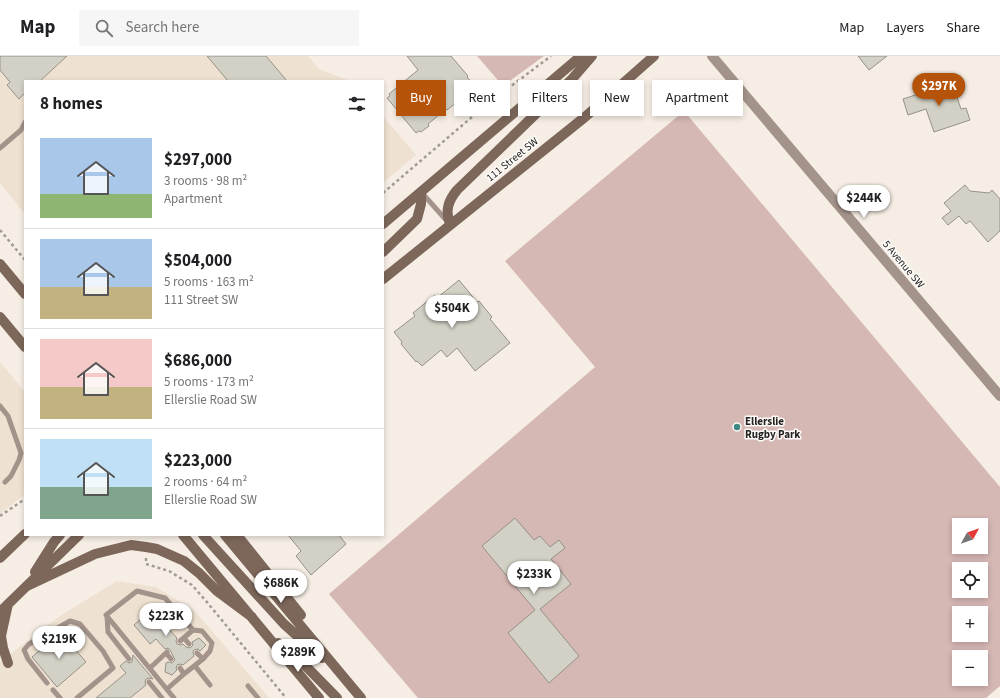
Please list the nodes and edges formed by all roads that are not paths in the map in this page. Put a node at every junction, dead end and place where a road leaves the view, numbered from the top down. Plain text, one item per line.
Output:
1 (581, 56) edge
2 (592, 56) edge
3 (654, 56) edge
4 (712, 56) edge
5 (24, 124) edge
6 (0, 148) edge
7 (421, 192) junction
8 (384, 223) edge
9 (450, 224) junction
10 (384, 251) edge
11 (0, 264) edge
12 (0, 272) edge
13 (384, 278) edge
14 (18, 285) junction
15 (24, 293) edge
16 (0, 317) edge
17 (24, 346) edge
18 (1000, 396) edge
19 (0, 406) edge
20 (5, 482) dead end
21 (24, 535) edge
22 (59, 536) edge
23 (78, 536) edge
24 (184, 536) edge
25 (204, 536) edge
26 (226, 536) edge
27 (238, 536) edge
28 (8, 550) junction
29 (0, 558) edge
30 (0, 563) edge
31 (27, 586) junction
32 (8, 604) junction
33 (0, 612) edge
34 (106, 615) junction
35 (252, 617) junction
36 (193, 630) junction
37 (268, 637) junction
38 (190, 644) dead end
39 (197, 653) dead end
40 (0, 658) edge
41 (129, 659) dead end
42 (171, 659) dead end
43 (203, 659) junction
44 (195, 666) junction
45 (150, 668) junction
46 (180, 668) dead end
47 (184, 674) junction
48 (149, 682) dead end
49 (47, 683) dead end
50 (350, 684) junction
51 (210, 685) dead end
52 (248, 686) dead end
53 (167, 689) junction
54 (53, 690) dead end
55 (60, 698) edge
56 (77, 698) edge
57 (162, 698) edge
58 (174, 698) edge
59 (258, 698) edge
60 (318, 698) edge
61 (337, 698) edge
62 (361, 698) edge

1 - 7 main road
2 - 9 main road
3 - 9 main road, 111 Street SW
4 - 18 street, 5 Avenue SW
5 - 6 lane
7 - 8 main road
7 - 9 lane
7 - 10 main road
9 - 13 main road, 111 Street SW
11 - 14 main road
12 - 14 main road
14 - 15 main road
16 - 17 main road
19 - 20 lane
21 - 28 main road
22 - 31 main road
23 - 31 main road
24 - 35 main road
25 - 50 main road
26 - 50 main road
27 - 50 main road
28 - 29 main road
28 - 30 main road
31 - 32 main road
31 - 35 main road
32 - 33 main road
32 - 40 main road
34 - 36 lane
34 - 41 lane
34 - 45 lane
35 - 37 main road
36 - 38 lane
36 - 43 lane
37 - 60 main road
37 - 61 main road
39 - 43 lane
42 - 45 lane
43 - 44 lane
44 - 47 lane
44 - 51 lane
45 - 53 lane
46 - 47 lane
47 - 53 lane
48 - 57 lane
49 - 56 lane
50 - 62 main road
52 - 59 lane
53 - 58 lane
54 - 55 lane

